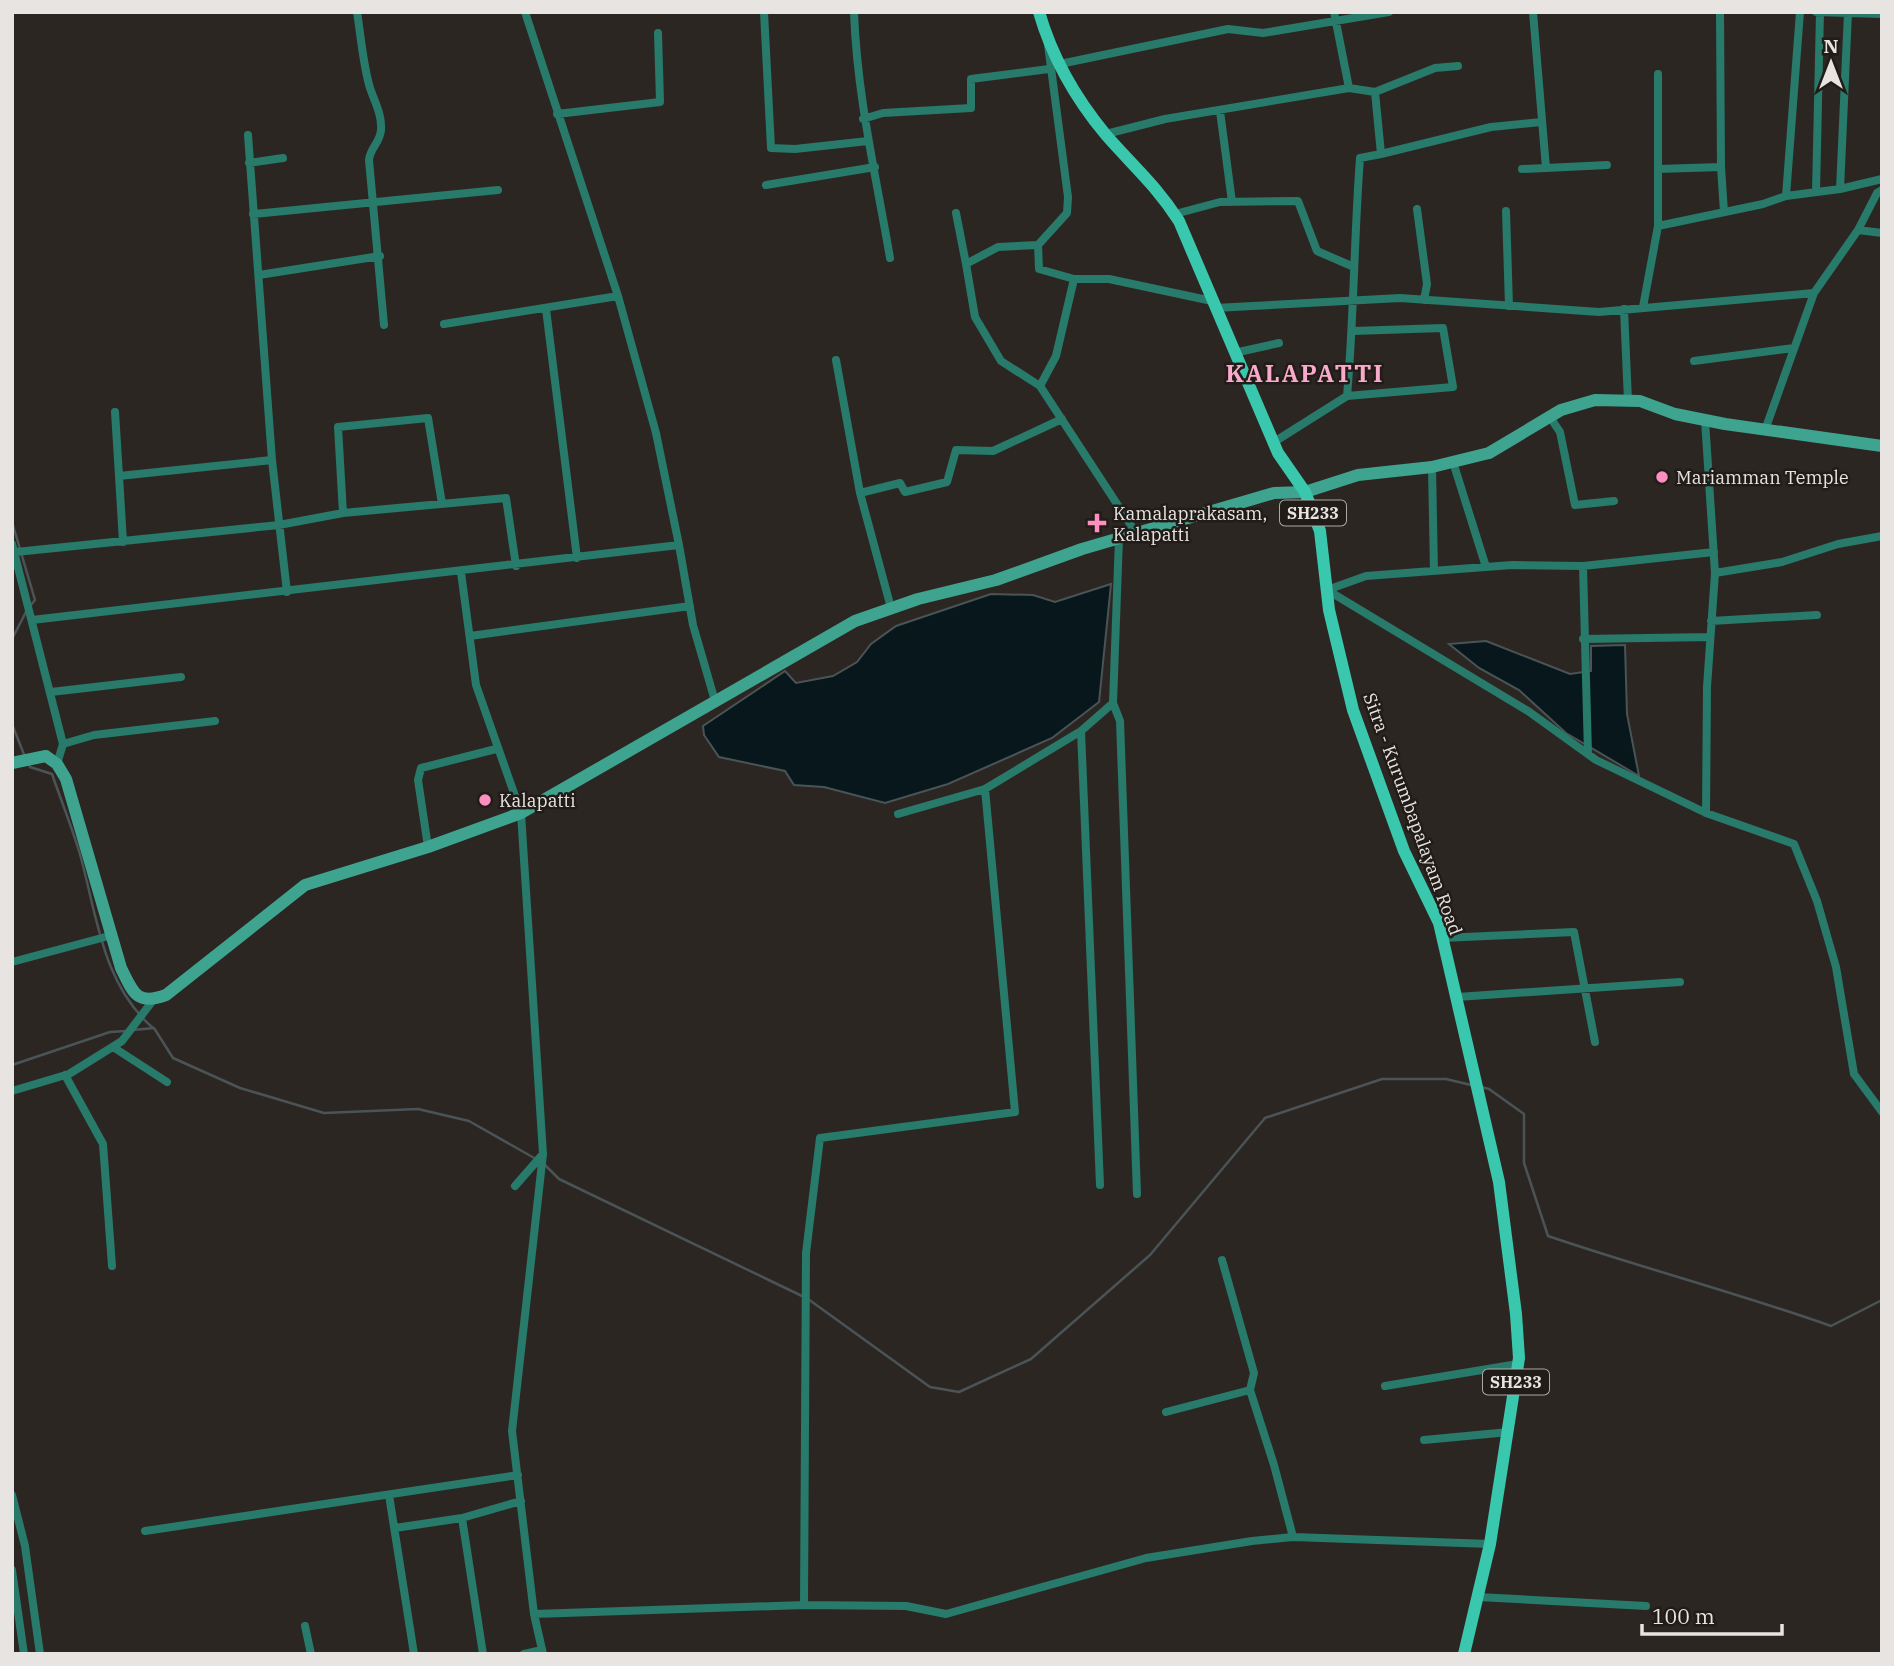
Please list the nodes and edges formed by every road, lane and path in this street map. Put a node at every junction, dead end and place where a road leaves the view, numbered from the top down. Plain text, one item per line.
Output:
1 (357, 12) edge
2 (525, 12) edge
3 (764, 12) edge
4 (854, 12) edge
5 (1040, 12) edge
6 (1389, 12) edge
7 (1533, 12) edge
8 (1720, 12) edge
9 (1800, 12) edge
10 (1818, 12) edge
11 (1848, 13) edge
12 (1882, 14) edge
13 (1335, 17) edge
14 (658, 33) dead end
15 (1458, 66) dead end
16 (1055, 67) junction
17 (1658, 74) dead end
18 (1349, 88) junction
19 (1375, 92) junction
20 (1220, 111) junction
21 (557, 114) junction
22 (863, 119) junction
23 (1541, 122) junction
24 (1106, 134) junction
25 (248, 135) dead end
26 (868, 141) junction
27 (1381, 154) junction
28 (283, 158) dead end
29 (249, 163) junction
30 (1607, 165) dead end
31 (875, 167) junction
32 (1721, 167) junction
33 (1546, 168) junction
34 (1522, 169) dead end
35 (1658, 169) junction
36 (1882, 179) edge
37 (766, 185) dead end
38 (1840, 189) junction
39 (498, 190) dead end
40 (1882, 190) edge
41 (1816, 192) junction
42 (1786, 196) junction
43 (371, 200) junction
44 (1233, 202) junction
45 (1417, 209) dead end
46 (1506, 211) dead end
47 (1724, 212) junction
48 (253, 214) junction
49 (956, 214) dead end
50 (1175, 214) junction
51 (1658, 226) junction
52 (1858, 230) junction
53 (1882, 233) edge
54 (1038, 245) junction
55 (380, 256) junction
56 (890, 258) dead end
57 (966, 264) junction
58 (1354, 267) junction
59 (259, 275) junction
60 (1074, 279) junction
61 (1814, 293) junction
62 (618, 296) junction
63 (1355, 300) junction
64 (1424, 300) junction
65 (1213, 305) junction
66 (1508, 306) junction
67 (1643, 307) junction
68 (546, 309) junction
69 (1624, 309) junction
70 (444, 324) dead end
71 (384, 326) dead end
72 (1353, 331) junction
73 (1279, 343) dead end
74 (1794, 348) junction
75 (1234, 353) junction
76 (836, 360) dead end
77 (1694, 361) dead end
78 (1040, 386) junction
79 (1348, 396) junction
80 (1629, 401) junction
81 (115, 412) dead end
82 (1550, 416) junction
83 (1062, 419) junction
84 (1704, 420) junction
85 (1765, 429) junction
86 (1273, 442) junction
87 (1882, 446) edge
88 (272, 460) junction
89 (1453, 462) junction
90 (1432, 467) junction
91 (120, 476) junction
92 (1305, 492) junction
93 (860, 493) junction
94 (1614, 501) dead end
95 (442, 504) junction
96 (343, 513) junction
97 (279, 525) junction
98 (1136, 533) junction
99 (1882, 536) edge
100 (1119, 538) junction
101 (122, 542) junction
102 (679, 545) junction
103 (18, 550) edge
104 (1714, 552) junction
105 (577, 558) junction
106 (516, 566) junction
107 (1583, 566) junction
108 (1486, 567) junction
109 (1434, 571) junction
110 (461, 572) junction
111 (1715, 573) junction
112 (1327, 590) junction
113 (287, 592) junction
114 (690, 606) junction
115 (891, 608) junction
116 (1817, 615) dead end
117 (31, 616) junction
118 (1711, 621) junction
119 (470, 636) junction
120 (1710, 637) junction
121 (1583, 639) junction
122 (181, 677) dead end
123 (51, 692) junction
124 (715, 701) junction
125 (1114, 703) junction
126 (215, 720) dead end
127 (1081, 731) junction
128 (63, 744) junction
129 (496, 749) junction
130 (1588, 754) junction
131 (21, 761) edge
132 (57, 764) junction
133 (985, 789) junction
134 (521, 813) junction
135 (1706, 813) junction
136 (898, 814) dead end
137 (428, 847) junction
138 (103, 938) junction
139 (1442, 938) junction
140 (12, 962) edge
141 (1680, 982) dead end
142 (1587, 988) junction
143 (1457, 997) junction
144 (150, 1004) junction
145 (1595, 1042) dead end
146 (113, 1047) junction
147 (65, 1075) junction
148 (167, 1082) dead end
149 (12, 1091) edge
150 (1882, 1112) edge
151 (543, 1154) junction
152 (1100, 1185) dead end
153 (515, 1186) dead end
154 (1137, 1194) dead end
155 (1222, 1261) dead end
156 (112, 1266) dead end
157 (1518, 1364) junction
158 (1385, 1387) dead end
159 (1250, 1390) junction
160 (1166, 1412) dead end
161 (1508, 1432) junction
162 (1424, 1440) dead end
163 (518, 1475) junction
164 (389, 1494) junction
165 (12, 1495) edge
166 (521, 1501) junction
167 (462, 1518) junction
168 (396, 1528) junction
169 (145, 1531) dead end
170 (1293, 1537) junction
171 (1490, 1544) junction
172 (12, 1570) edge
173 (1478, 1597) junction
174 (804, 1605) junction
175 (1646, 1606) dead end
176 (534, 1614) junction
177 (305, 1626) dead end
178 (542, 1652) edge
179 (24, 1654) edge
180 (40, 1654) edge
181 (311, 1654) edge
182 (414, 1654) edge
183 (484, 1654) edge
184 (524, 1654) edge
185 (1464, 1654) edge

1 - 43 street
2 - 21 street
3 - 26 street
4 - 22 street
5 - 16 main road, Sitra - Kurumbapalayam Road / SH233
6 - 13 street
7 - 23 street
8 - 32 street
9 - 42 street
10 - 11 street
10 - 41 street
11 - 12 street
11 - 38 street
13 - 16 street
13 - 18 street
14 - 21 street
15 - 19 street
16 - 22 street
16 - 24 main road, Sitra - Kurumbapalayam Road / SH233
16 - 54 street
17 - 35 street
18 - 19 street
18 - 20 street
19 - 27 street
20 - 24 street
20 - 44 street
21 - 62 street
22 - 26 street
23 - 27 street
23 - 33 street
24 - 50 main road, Sitra - Kurumbapalayam Road / SH233
25 - 29 street
26 - 31 street
27 - 58 street
28 - 29 street
29 - 48 street
30 - 33 street
31 - 37 street
31 - 56 street
32 - 35 street
32 - 47 street
33 - 34 street
35 - 51 street
36 - 38 street
38 - 41 street
39 - 43 street
40 - 52 street
41 - 42 street
42 - 47 street
43 - 48 street
43 - 55 street
44 - 50 street
44 - 58 street
45 - 64 street
46 - 66 street
47 - 51 street
48 - 59 street
49 - 57 street
50 - 65 main road, Sitra - Kurumbapalayam Road / SH233
51 - 67 street
52 - 53 street
52 - 61 street
54 - 57 street
54 - 60 street
55 - 59 street
55 - 71 street
57 - 78 street
58 - 63 street
59 - 88 street
60 - 65 street
60 - 78 street
61 - 67 street
61 - 74 street
62 - 68 street
62 - 102 street
63 - 64 street
63 - 65 street
63 - 72 street
64 - 66 street
65 - 75 main road, Sitra - Kurumbapalayam Road / SH233
66 - 69 street
67 - 69 street
68 - 70 street
68 - 105 street
69 - 80 street
72 - 79 street
72 - 79 street
73 - 75 street
74 - 77 street
74 - 85 street
75 - 86 main road, Sitra - Kurumbapalayam Road / SH233
76 - 93 street
78 - 83 street
79 - 86 street
80 - 82 main road
80 - 84 main road
81 - 91 street
82 - 89 main road
82 - 94 street
83 - 93 street
83 - 98 street
84 - 85 main road
84 - 104 street
85 - 87 main road
86 - 92 main road, Sitra - Kurumbapalayam Road / SH233
88 - 91 street
88 - 97 street
89 - 90 main road
89 - 108 street
90 - 92 main road
90 - 109 street
91 - 101 street
92 - 98 main road
92 - 112 main road, Sitra - Kurumbapalayam Road / SH233
93 - 115 street
95 - 96 street
95 - 96 street
95 - 106 street
96 - 97 street
97 - 101 street
97 - 113 street
98 - 100 main road
99 - 111 street
100 - 115 main road
100 - 125 street
101 - 103 street
102 - 105 street
102 - 114 street
103 - 117 street
104 - 107 street
104 - 111 street
105 - 106 street
106 - 110 street
107 - 108 street
107 - 121 street
108 - 109 street
109 - 112 street
110 - 113 street
110 - 119 street
111 - 118 street
112 - 130 street
112 - 139 main road, Sitra - Kurumbapalayam Road / SH233
113 - 117 street
114 - 119 street
114 - 124 street
115 - 124 main road
116 - 118 street
117 - 123 street
118 - 120 street
119 - 129 street
120 - 121 street
120 - 135 street
121 - 130 street
122 - 123 street
123 - 128 street
124 - 134 main road
125 - 127 street
125 - 154 street
126 - 128 street
127 - 133 street
127 - 152 street
128 - 132 street
129 - 134 street
129 - 137 street
130 - 135 street
131 - 132 main road
132 - 138 main road
133 - 136 street
133 - 174 street
134 - 137 main road
134 - 151 street
135 - 150 street
137 - 144 main road
138 - 140 street
138 - 144 main road
139 - 142 street
139 - 143 main road, Sitra - Kurumbapalayam Road / SH233
141 - 142 street
142 - 143 street
142 - 145 street
143 - 157 main road, Sitra - Kurumbapalayam Road / SH233
144 - 146 street
146 - 147 street
146 - 148 street
147 - 149 street
147 - 156 street
151 - 153 street
151 - 163 street
155 - 159 street
157 - 158 street
157 - 161 main road, Sitra - Kurumbapalayam Road / SH233
159 - 160 street
159 - 170 street
161 - 162 street
161 - 171 main road, Sitra - Kurumbapalayam Road / SH233
163 - 164 street
163 - 166 street
164 - 168 street
164 - 169 street
165 - 180 street
166 - 167 street
166 - 176 street
167 - 168 street
167 - 183 street
168 - 182 street
170 - 171 street
170 - 174 street
171 - 173 main road, Sitra - Kurumbapalayam Road / SH233
172 - 179 street
173 - 175 street
173 - 185 main road, Sitra - Kurumbapalayam Road / SH233
174 - 176 street
176 - 178 street
177 - 181 street
178 - 184 street

